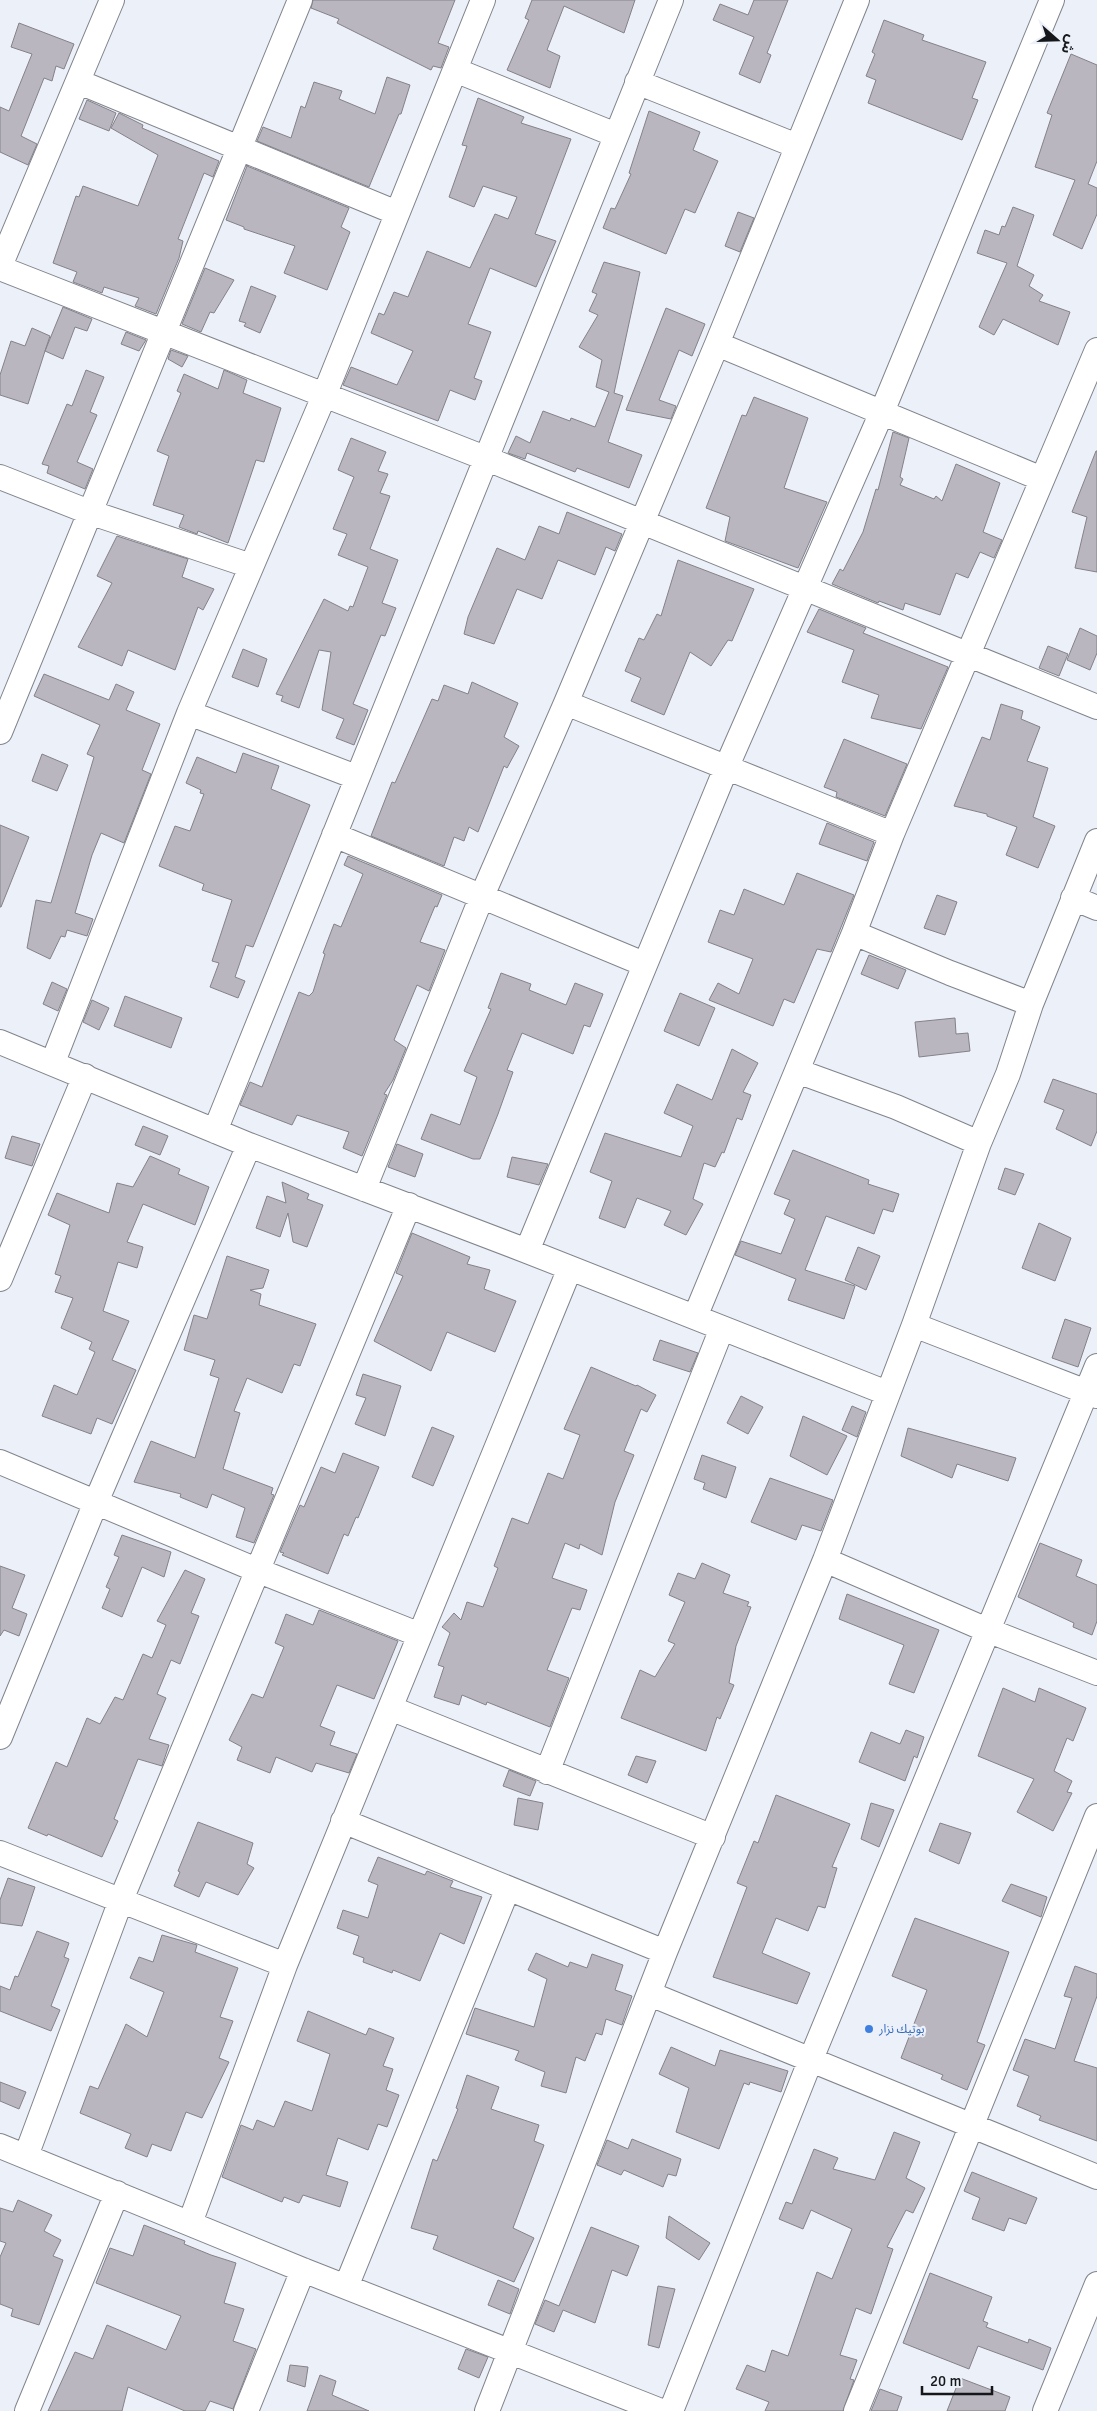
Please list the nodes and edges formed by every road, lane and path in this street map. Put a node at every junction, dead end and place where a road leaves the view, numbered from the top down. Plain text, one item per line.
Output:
1 (112, 0) edge
2 (300, 0) edge
3 (483, 0) edge
4 (671, 0) edge
5 (857, 0) edge
6 (1052, 0) edge
7 (455, 70) junction
8 (79, 82) junction
9 (637, 82) junction
10 (616, 135) junction
11 (797, 146) junction
12 (239, 148) junction
13 (397, 212) junction
14 (0, 267) edge
15 (165, 331) junction
16 (717, 344) junction
17 (1097, 350) edge
18 (324, 396) junction
19 (882, 412) junction
20 (485, 458) junction
21 (0, 477) edge
22 (1042, 479) junction
23 (90, 512) junction
24 (641, 522) junction
25 (251, 566) junction
26 (805, 588) junction
27 (968, 654) junction
28 (6, 698) edge
29 (566, 703) junction
30 (1097, 706) edge
31 (189, 713) junction
32 (0, 732) edge
33 (726, 766) junction
34 (356, 777) junction
35 (892, 834) junction
36 (334, 835) junction
37 (1097, 841) edge
38 (482, 896) junction
39 (1073, 898) junction
40 (1097, 908) edge
41 (854, 933) junction
42 (644, 964) junction
43 (1031, 1004) junction
44 (0, 1042) edge
45 (54, 1062) junction
46 (797, 1071) junction
47 (85, 1076) junction
48 (215, 1131) junction
49 (979, 1144) junction
50 (249, 1145) junction
51 (364, 1188) junction
52 (409, 1205) junction
53 (527, 1251) junction
54 (570, 1268) junction
55 (0, 1279) edge
56 (695, 1317) junction
57 (914, 1325) junction
58 (722, 1328) junction
59 (1097, 1366) edge
60 (887, 1393) junction
61 (1092, 1394) edge
62 (0, 1462) edge
63 (96, 1502) junction
64 (825, 1560) junction
65 (258, 1570) junction
66 (987, 1630) junction
67 (420, 1635) junction
68 (1097, 1673) edge
69 (390, 1708) junction
70 (0, 1737) edge
71 (547, 1772) junction
72 (1097, 1816) edge
73 (343, 1821) junction
74 (713, 1837) junction
75 (0, 1853) edge
76 (508, 1888) junction
77 (121, 1900) junction
78 (665, 1952) junction
79 (285, 1965) junction
80 (650, 1994) junction
81 (811, 2059) junction
82 (970, 2125) junction
83 (0, 2146) edge
84 (26, 2156) junction
85 (1097, 2177) edge
86 (117, 2193) junction
87 (190, 2223) junction
88 (303, 2270) junction
89 (1097, 2284) edge
90 (346, 2287) junction
91 (511, 2352) junction
92 (28, 2411) edge
93 (246, 2411) edge
94 (487, 2411) edge
95 (661, 2411) edge
96 (671, 2411) edge
97 (856, 2411) edge
98 (1045, 2411) edge

1 - 8 street
2 - 12 street
3 - 7 street
4 - 9 street
5 - 11 street
6 - 19 street
7 - 10 street
7 - 13 street
8 - 12 street
8 - 14 street
9 - 10 street
9 - 11 street
10 - 20 street
11 - 16 street
12 - 13 street
12 - 15 street
13 - 18 street
14 - 15 street
15 - 18 street
15 - 23 street
16 - 19 street
16 - 24 street
17 - 22 street
18 - 20 street
18 - 25 street
19 - 22 street
19 - 26 street
20 - 24 street
20 - 34 street
21 - 23 street
22 - 27 street
23 - 25 street
23 - 28 street
24 - 26 street
24 - 29 street
25 - 31 street
26 - 27 street
26 - 33 street
27 - 30 street
27 - 35 street
28 - 32 street
29 - 33 street
29 - 38 street
31 - 34 street
31 - 45 street
33 - 35 street
33 - 42 street
34 - 36 street
35 - 41 street
36 - 38 street
36 - 48 street
37 - 39 street
38 - 42 street
38 - 51 street
39 - 40 street
39 - 43 street
41 - 43 street
41 - 46 street
42 - 53 street
43 - 49 street
44 - 45 street
45 - 47 street
46 - 49 street
46 - 56 street
47 - 48 street
47 - 55 street
48 - 50 street
49 - 57 street
50 - 51 street
50 - 63 street
51 - 52 street
52 - 53 street
52 - 65 street
53 - 54 street
54 - 56 street
54 - 67 street
56 - 58 street
57 - 60 street
57 - 61 street
58 - 60 street
58 - 71 street
59 - 61 street
60 - 64 street
61 - 66 street
62 - 63 street
63 - 65 street
63 - 70 street
64 - 66 street
64 - 74 street
65 - 67 street
65 - 77 street
66 - 68 street
66 - 81 street
67 - 69 street
69 - 71 street
69 - 73 street
71 - 74 street
72 - 82 street
73 - 76 street
73 - 79 street
74 - 78 street
75 - 77 street
76 - 78 street
76 - 90 street
77 - 79 street
77 - 84 street
78 - 80 street
79 - 87 street
80 - 81 street
80 - 91 street
81 - 82 street
81 - 96 street
82 - 85 street
82 - 97 street
83 - 84 street
84 - 86 street
86 - 87 street
86 - 92 street
87 - 88 street
88 - 90 street
88 - 93 street
89 - 98 street
90 - 91 street
91 - 94 street
91 - 95 street

